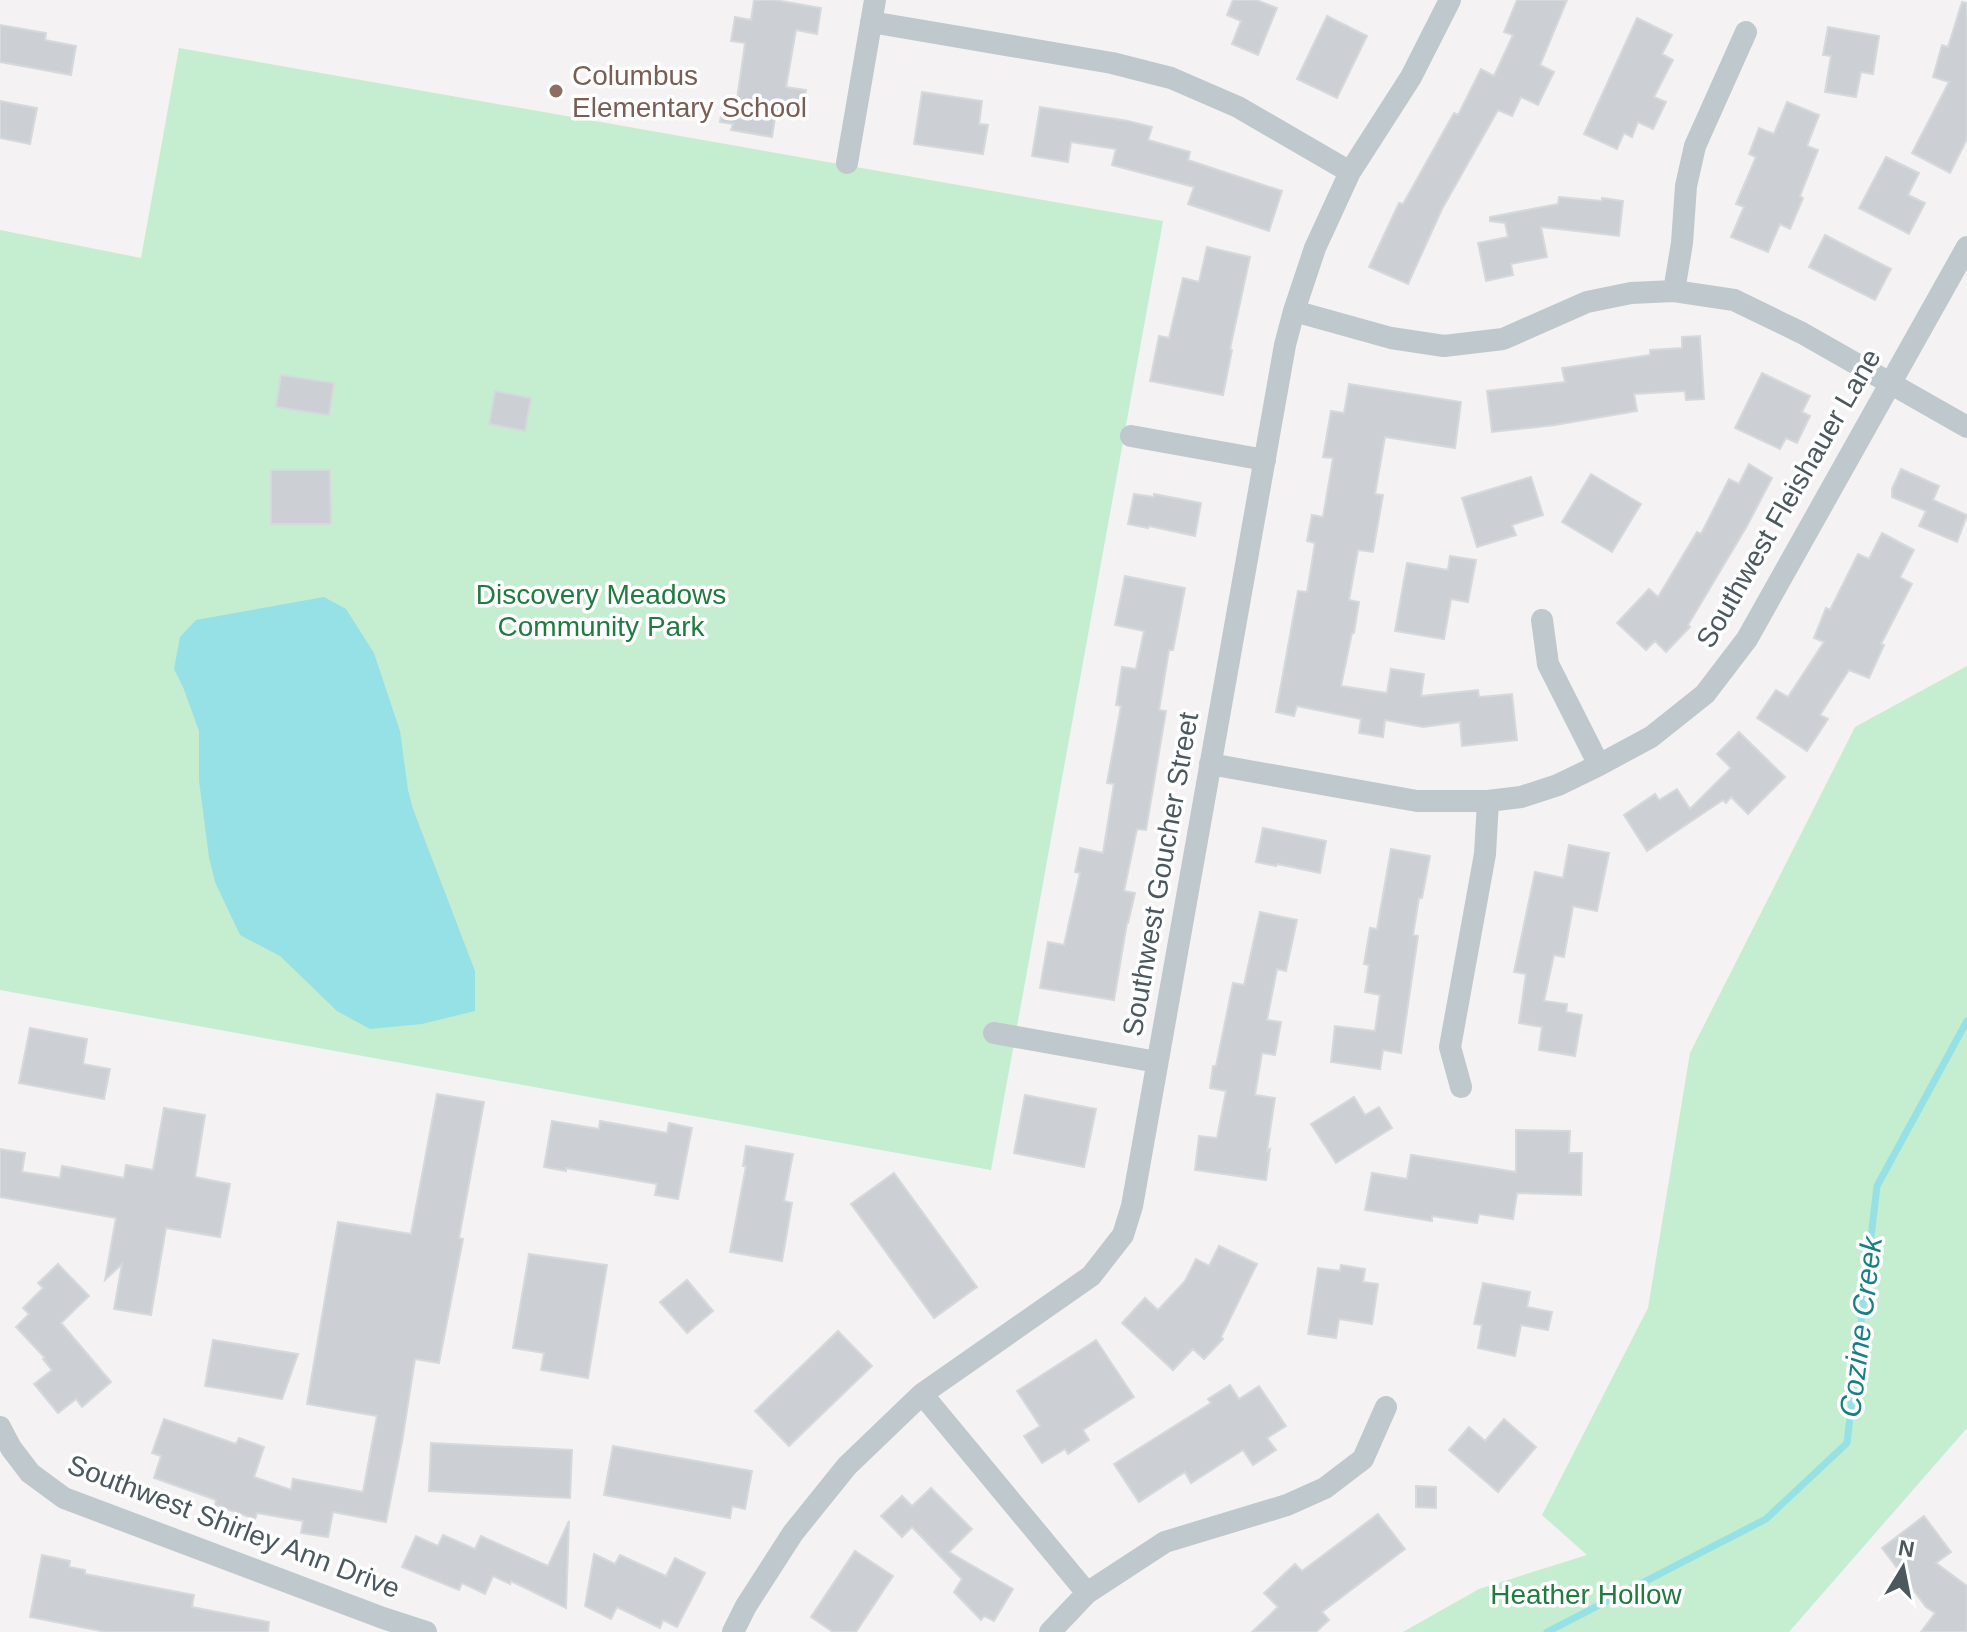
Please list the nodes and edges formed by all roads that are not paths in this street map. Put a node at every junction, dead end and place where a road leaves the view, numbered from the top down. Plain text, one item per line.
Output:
1 (1450, 0) edge
2 (873, 11) edge
3 (1746, 32) dead end
4 (847, 163) dead end
5 (1350, 172) junction
6 (1967, 247) edge
7 (1674, 291) junction
8 (1294, 311) junction
9 (1890, 382) junction
10 (1967, 427) edge
11 (1131, 436) dead end
12 (1265, 460) junction
13 (1542, 620) dead end
14 (1210, 764) junction
15 (1599, 765) junction
16 (1488, 801) junction
17 (994, 1033) dead end
18 (1157, 1062) junction
19 (1461, 1087) dead end
20 (922, 1394) junction
21 (1386, 1407) dead end
22 (0, 1427) edge
23 (1087, 1593) junction
24 (426, 1632) edge
25 (733, 1632) edge
26 (1050, 1632) edge

1 - 5 street, Southwest Goucher Street
2 - 4 street
2 - 5 street
3 - 7 street
5 - 8 street, Southwest Goucher Street
6 - 9 street, Southwest Fleishauer Lane
7 - 8 street
7 - 9 street
8 - 12 street, Southwest Goucher Street
9 - 10 street
9 - 15 street, Southwest Fleishauer Lane
11 - 12 street
12 - 14 street, Southwest Goucher Street
13 - 15 street
14 - 16 street, Southwest Fleishauer Lane
14 - 18 street, Southwest Goucher Street
15 - 16 street, Southwest Fleishauer Lane
16 - 19 street
17 - 18 street
18 - 20 street, Southwest Goucher Street
20 - 23 street
20 - 25 street, Southwest Goucher Street
21 - 23 street
22 - 24 street, Southwest Shirley Ann Drive
23 - 26 street

